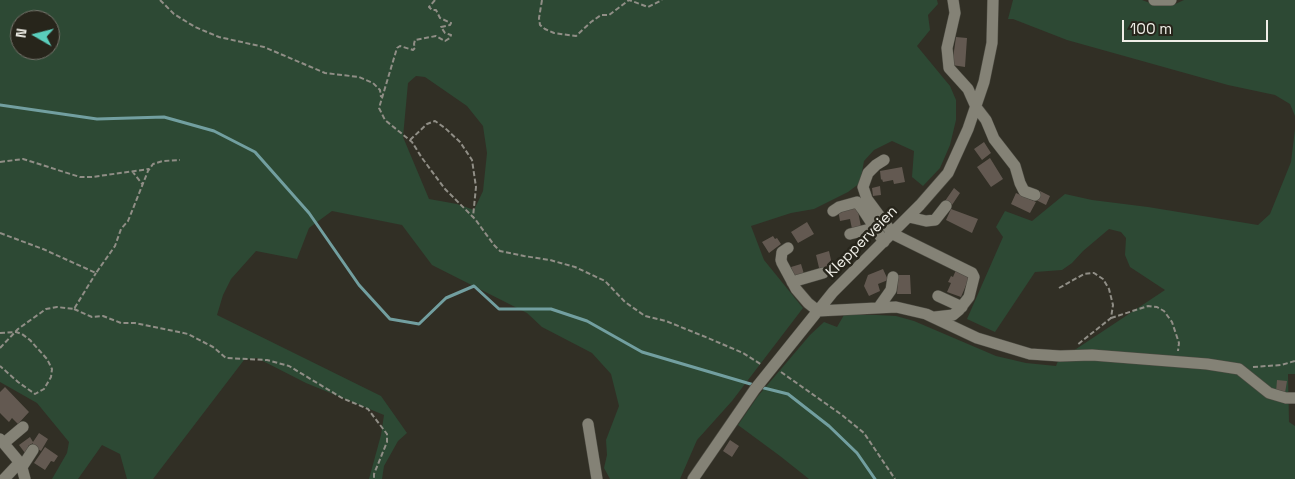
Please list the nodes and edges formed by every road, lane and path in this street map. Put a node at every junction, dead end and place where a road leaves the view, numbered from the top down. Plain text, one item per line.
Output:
1 (160, 0) edge
2 (436, 0) edge
3 (542, 0) edge
4 (629, 0) edge
5 (662, 0) edge
6 (954, 0) edge
7 (993, 0) edge
8 (1154, 0) edge
9 (1171, 0) edge
10 (381, 99) junction
11 (976, 107) junction
12 (410, 140) junction
13 (180, 160) dead end
14 (884, 160) dead end
15 (0, 162) edge
16 (149, 169) junction
17 (131, 171) junction
18 (143, 185) junction
19 (1035, 195) dead end
20 (946, 206) dead end
21 (833, 212) dead end
22 (473, 217) junction
23 (909, 217) junction
24 (874, 228) junction
25 (0, 233) edge
26 (850, 234) dead end
27 (893, 234) junction
28 (884, 242) junction
29 (788, 248) dead end
30 (96, 273) junction
31 (822, 273) dead end
32 (893, 277) dead end
33 (792, 282) junction
34 (1059, 288) dead end
35 (938, 296) dead end
36 (962, 307) junction
37 (879, 308) junction
38 (74, 309) junction
39 (818, 311) junction
40 (933, 317) junction
41 (1111, 318) junction
42 (16, 332) junction
43 (0, 333) edge
44 (1077, 346) dead end
45 (0, 348) edge
46 (1295, 361) edge
47 (1168, 362) junction
48 (0, 366) edge
49 (772, 368) junction
50 (1239, 369) junction
51 (1295, 398) edge
52 (588, 424) dead end
53 (23, 427) dead end
54 (2, 441) edge
55 (33, 450) dead end
56 (21, 464) junction
57 (4, 479) edge
58 (25, 479) edge
59 (374, 479) edge
60 (597, 479) edge
61 (693, 479) edge
62 (895, 479) edge

1 - 10 path
2 - 10 path
3 - 4 path
4 - 5 path
6 - 11 street
7 - 11 street, Klepperveien
8 - 9 street
10 - 12 path
11 - 19 street
11 - 23 street, Klepperveien
12 - 22 path
12 - 22 path
13 - 16 path
14 - 27 street
15 - 17 path
16 - 17 path
16 - 18 path
17 - 18 path
18 - 30 path
20 - 23 street
21 - 24 street
22 - 49 path
23 - 27 street, Klepperveien
24 - 26 street
24 - 28 street
25 - 30 path
27 - 28 street, Klepperveien
27 - 36 street
28 - 39 street, Klepperveien
29 - 33 street
30 - 38 path
31 - 33 street
32 - 37 street
33 - 39 street
34 - 41 path
35 - 36 street
36 - 40 street
37 - 39 street
37 - 40 street
38 - 42 path
38 - 59 path
39 - 49 street, Klepperveien
40 - 47 street
41 - 44 path
41 - 47 path
42 - 43 path
42 - 45 path
42 - 48 path
46 - 50 path
47 - 50 street
49 - 61 street, Klepperveien
49 - 62 path
50 - 51 street
52 - 60 street
53 - 54 street
54 - 56 street
55 - 56 street
56 - 57 street
56 - 58 street

